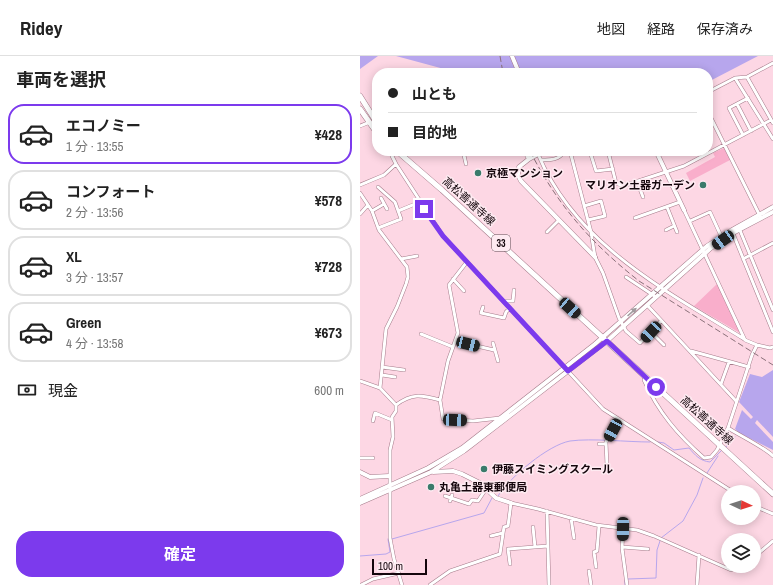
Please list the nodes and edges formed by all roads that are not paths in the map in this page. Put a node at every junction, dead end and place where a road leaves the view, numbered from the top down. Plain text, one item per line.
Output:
1 (512, 56) edge
2 (773, 63) edge
3 (517, 68) edge
4 (747, 77) junction
5 (736, 78) junction
6 (713, 90) edge
7 (360, 96) edge
8 (748, 98) junction
9 (737, 104) junction
10 (360, 109) edge
11 (372, 115) edge
12 (368, 121) junction
13 (372, 121) edge
14 (772, 121) edge
15 (713, 122) edge
16 (764, 124) junction
17 (360, 126) edge
18 (372, 126) edge
19 (751, 131) junction
20 (743, 135) junction
21 (773, 139) edge
22 (724, 144) junction
23 (713, 150) edge
24 (392, 156) edge
25 (402, 156) edge
26 (464, 156) edge
27 (528, 156) edge
28 (533, 156) edge
29 (540, 156) edge
30 (562, 156) edge
31 (571, 156) edge
32 (591, 156) edge
33 (609, 156) edge
34 (658, 156) edge
35 (702, 156) edge
36 (529, 159) junction
37 (541, 160) junction
38 (396, 164) junction
39 (466, 164) dead end
40 (613, 169) junction
41 (664, 172) junction
42 (637, 181) junction
43 (360, 185) edge
44 (378, 187) dead end
45 (360, 193) edge
46 (643, 197) dead end
47 (381, 198) dead end
48 (420, 202) junction
49 (680, 202) junction
50 (384, 204) junction
51 (368, 205) junction
52 (584, 206) junction
53 (666, 207) junction
54 (773, 207) edge
55 (387, 209) dead end
56 (684, 210) joint
57 (372, 211) junction
58 (398, 211) junction
59 (773, 212) edge
60 (360, 214) edge
61 (760, 216) junction
62 (635, 218) dead end
63 (559, 220) junction
64 (588, 222) junction
65 (690, 222) junction
66 (584, 224) junction
67 (674, 226) junction
68 (739, 227) junction
69 (378, 228) junction
70 (666, 230) dead end
71 (732, 231) junction
72 (547, 232) dead end
73 (591, 232) junction
74 (677, 232) dead end
75 (722, 238) junction
76 (773, 243) edge
77 (704, 252) junction
78 (750, 255) junction
79 (417, 256) dead end
80 (595, 257) junction
81 (401, 259) junction
82 (743, 259) junction
83 (466, 263) junction
84 (626, 276) dead end
85 (452, 279) junction
86 (662, 288) junction
87 (514, 290) dead end
88 (464, 291) dead end
89 (654, 295) junction
90 (767, 295) junction
91 (760, 299) junction
92 (503, 301) junction
93 (647, 305) junction
94 (483, 307) dead end
95 (510, 308) junction
96 (773, 310) edge
97 (661, 321) junction
98 (621, 322) junction
99 (624, 327) junction
100 (651, 332) junction
101 (773, 332) edge
102 (421, 334) dead end
103 (605, 339) junction
104 (745, 340) junction
105 (455, 341) junction
106 (493, 343) dead end
107 (664, 344) dead end
108 (757, 345) junction
109 (453, 347) junction
110 (773, 347) edge
111 (494, 350) junction
112 (689, 351) junction
113 (498, 361) dead end
114 (729, 362) junction
115 (382, 367) junction
116 (749, 367) junction
117 (566, 369) junction
118 (404, 370) dead end
119 (382, 375) junction
120 (395, 377) dead end
121 (645, 377) junction
122 (360, 380) edge
123 (720, 384) junction
124 (380, 388) junction
125 (440, 400) junction
126 (736, 401) junction
127 (396, 405) junction
128 (501, 418) junction
129 (507, 419) junction
130 (619, 419) junction
131 (392, 420) junction
132 (373, 421) dead end
133 (728, 428) junction
134 (607, 442) junction
135 (599, 444) dead end
136 (720, 445) junction
137 (773, 456) edge
138 (360, 458) edge
139 (372, 458) dead end
140 (607, 466) dead end
141 (430, 470) junction
142 (360, 472) edge
143 (389, 476) junction
144 (722, 485) edge
145 (486, 488) junction
146 (390, 489) junction
147 (773, 494) edge
148 (445, 496) dead end
149 (360, 499) edge
150 (360, 503) edge
151 (511, 503) junction
152 (761, 509) edge
153 (547, 511) junction
154 (773, 514) edge
155 (571, 518) junction
156 (599, 526) junction
157 (533, 527) dead end
158 (623, 529) junction
159 (503, 533) junction
160 (491, 536) dead end
161 (574, 538) dead end
162 (773, 541) edge
163 (548, 546) junction
164 (536, 547) junction
165 (622, 547) junction
166 (648, 549) dead end
167 (761, 550) edge
168 (699, 555) junction
169 (510, 564) dead end
170 (721, 565) edge
171 (596, 567) dead end
172 (589, 571) dead end
173 (399, 572) junction
174 (626, 582) edge
175 (590, 584) edge
176 (361, 585) edge
177 (402, 585) edge
178 (430, 585) edge
179 (550, 585) edge
180 (697, 585) edge

1 - 3 street
2 - 4 street
4 - 5 street
4 - 14 street
5 - 6 street
5 - 8 street
7 - 11 main road
8 - 9 street
8 - 16 street
9 - 19 street
9 - 20 street
10 - 12 main road
12 - 13 street
12 - 17 street
12 - 18 main road
14 - 16 street
15 - 22 street
16 - 19 street
16 - 21 street
19 - 20 street
20 - 22 street
22 - 23 street
22 - 61 street
24 - 38 street
25 - 103 main road, 高松善通寺線 / 33
26 - 39 street
27 - 36 street
28 - 36 street
29 - 37 street
30 - 37 street
31 - 52 street
32 - 40 street
33 - 40 street
34 - 41 street
35 - 41 street
36 - 63 street
37 - 66 street
38 - 43 street
38 - 48 street
40 - 42 street
41 - 42 street
41 - 49 street
42 - 46 street
44 - 58 street
45 - 51 street
47 - 50 street
48 - 58 street
48 - 83 street
49 - 53 street
49 - 56 street
50 - 55 street
50 - 57 street
51 - 57 street
51 - 60 street
52 - 64 street
52 - 64 street
53 - 62 street
53 - 67 street
54 - 61 street
56 - 65 street
57 - 69 street
58 - 69 street
59 - 61 street
61 - 68 street
63 - 72 street
63 - 80 street
64 - 66 street
64 - 73 street
65 - 75 street
65 - 77 street
66 - 73 street
67 - 70 street
67 - 74 street
68 - 71 street
68 - 78 street
69 - 81 street
71 - 75 street
71 - 82 street
73 - 80 street
73 - 86 street
75 - 77 street
76 - 78 street
77 - 86 street
77 - 104 street
78 - 82 street
78 - 90 street
79 - 81 street
80 - 98 street
81 - 115 street
82 - 91 street
83 - 85 street
83 - 92 street
84 - 89 street
85 - 88 street
85 - 105 street
86 - 89 street
86 - 104 street
87 - 92 street
89 - 93 street
98 -> 89 street
90 - 91 street
90 - 96 street
91 - 101 street
92 - 95 street
93 - 97 street
93 - 99 street
94 - 95 street
95 - 117 street
97 - 100 street
97 - 112 street
98 - 99 street
98 - 103 street
99 - 100 street
99 - 103 street
100 - 107 street
102 - 109 street
103 - 117 street
103 - 121 main road, 高松善通寺線 / 33
104 - 108 street
105 - 109 street
105 - 111 street
106 - 111 street
108 - 110 street
108 - 116 street
109 - 125 street
111 - 113 street
112 - 114 street
112 - 123 street
114 - 116 street
114 - 123 street
115 - 118 street
115 - 119 street
116 - 126 street
117 - 128 street
117 - 129 street
117 - 130 street
119 - 120 street
119 - 124 street
121 - 136 main road, 高松善通寺線 / 33
121 - 136 street
122 - 124 street
123 - 126 street
124 - 127 street
125 - 127 street
125 - 128 street
126 - 133 street
127 - 131 street
128 - 129 street
128 - 141 street
129 - 141 street
130 - 134 street
130 - 144 street
131 - 132 street
131 - 143 street
133 - 136 street
133 - 137 street
134 - 135 street
134 - 140 street
136 - 147 main road, 高松善通寺線 / 33
138 - 139 street
141 - 145 street
141 - 146 street
142 - 143 street
143 - 146 street
145 - 148 street
145 - 151 street
146 - 149 street
146 - 150 street
146 - 173 street
151 - 153 street
151 - 159 street
152 - 154 street
153 - 155 street
153 - 163 street
155 - 156 street
155 - 161 street
156 - 158 street
156 - 171 street
157 - 164 street
158 - 165 street
158 - 168 street
159 - 160 street
159 - 178 street
162 - 167 street
163 - 164 street
163 - 179 street
164 - 169 street
165 - 166 street
165 - 174 street
168 - 170 street
168 - 180 street
172 - 175 street
173 - 176 street
173 - 177 street

